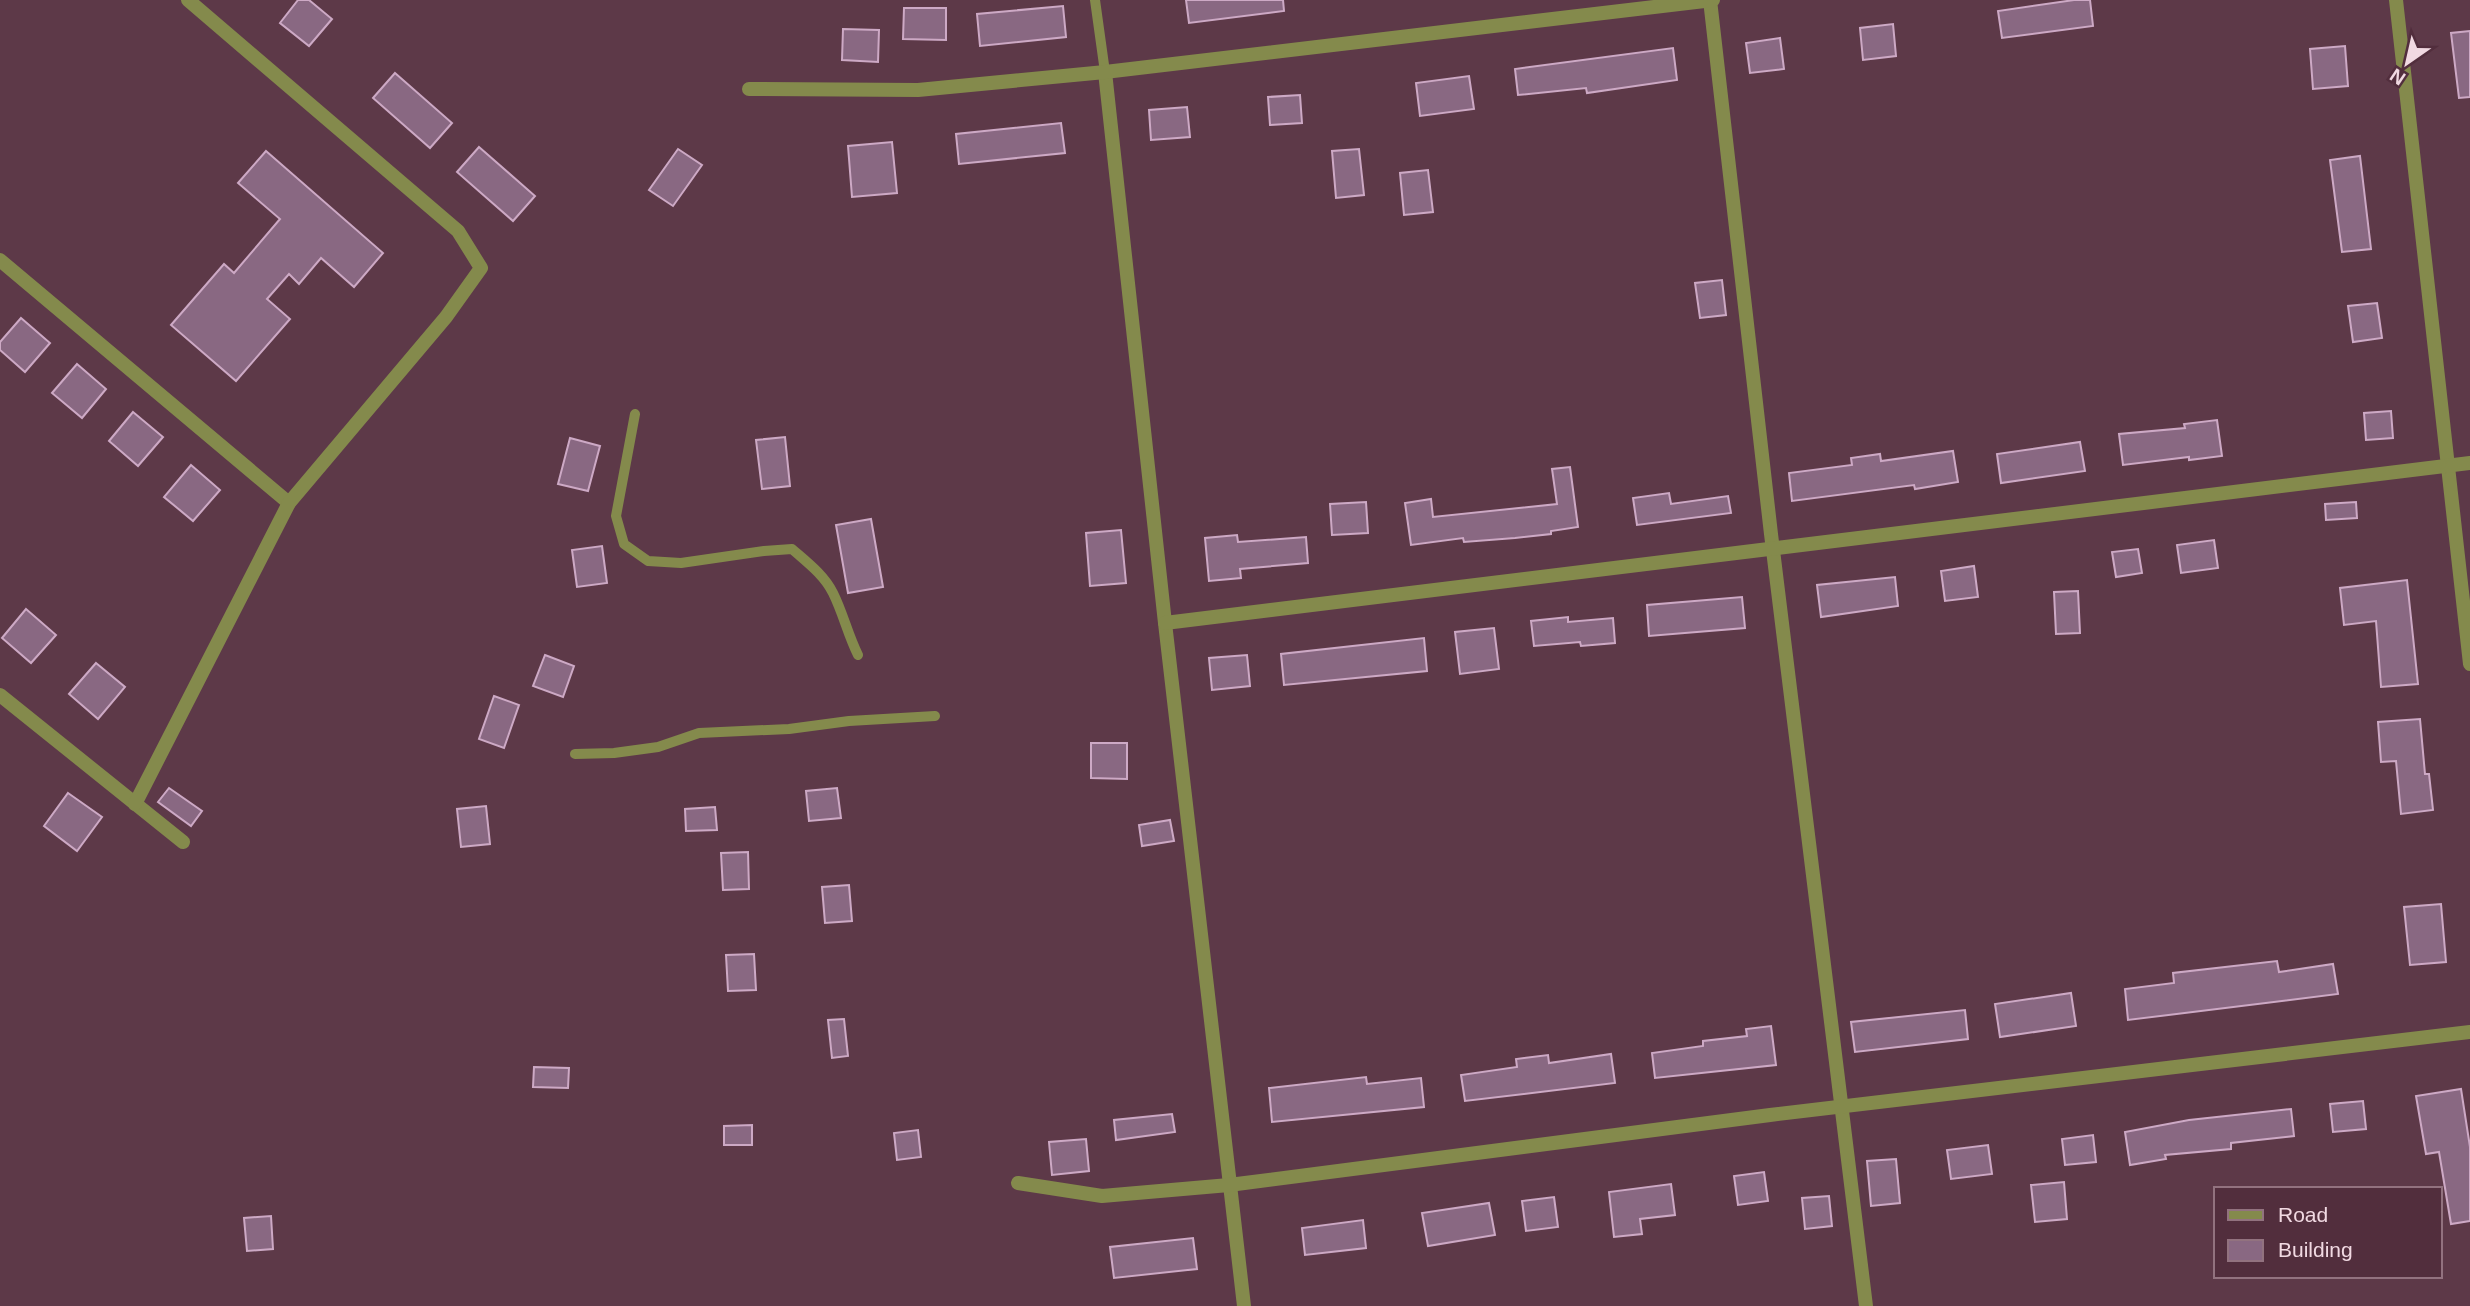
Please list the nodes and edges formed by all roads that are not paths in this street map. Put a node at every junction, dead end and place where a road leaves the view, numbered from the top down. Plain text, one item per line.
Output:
1 (188, 0) edge
2 (1095, 0) edge
3 (1711, 0) edge
4 (2396, 0) edge
5 (1105, 72) junction
6 (749, 89) dead end
7 (0, 260) edge
8 (635, 414) dead end
9 (2470, 463) edge
10 (2448, 465) junction
11 (289, 503) junction
12 (1773, 549) junction
13 (1165, 622) junction
14 (858, 655) dead end
15 (2470, 664) edge
16 (0, 695) edge
17 (936, 716) dead end
18 (575, 754) dead end
19 (135, 804) junction
20 (183, 842) dead end
21 (2470, 1032) edge
22 (1841, 1106) junction
23 (1018, 1183) dead end
24 (1229, 1185) junction
25 (1244, 1306) edge
26 (1866, 1306) edge

1 - 11 street
2 - 5 lane
3 - 5 street
3 - 12 street
4 - 10 street
5 - 6 street
5 - 13 street
7 - 11 street
8 - 14 lane
9 - 10 street
10 - 12 street
10 - 15 street
11 - 19 street
12 - 13 street
12 - 22 street
13 - 24 street
16 - 19 street
17 - 18 lane
19 - 20 street
21 - 22 street
22 - 24 street
22 - 26 street
23 - 24 street
24 - 25 street

